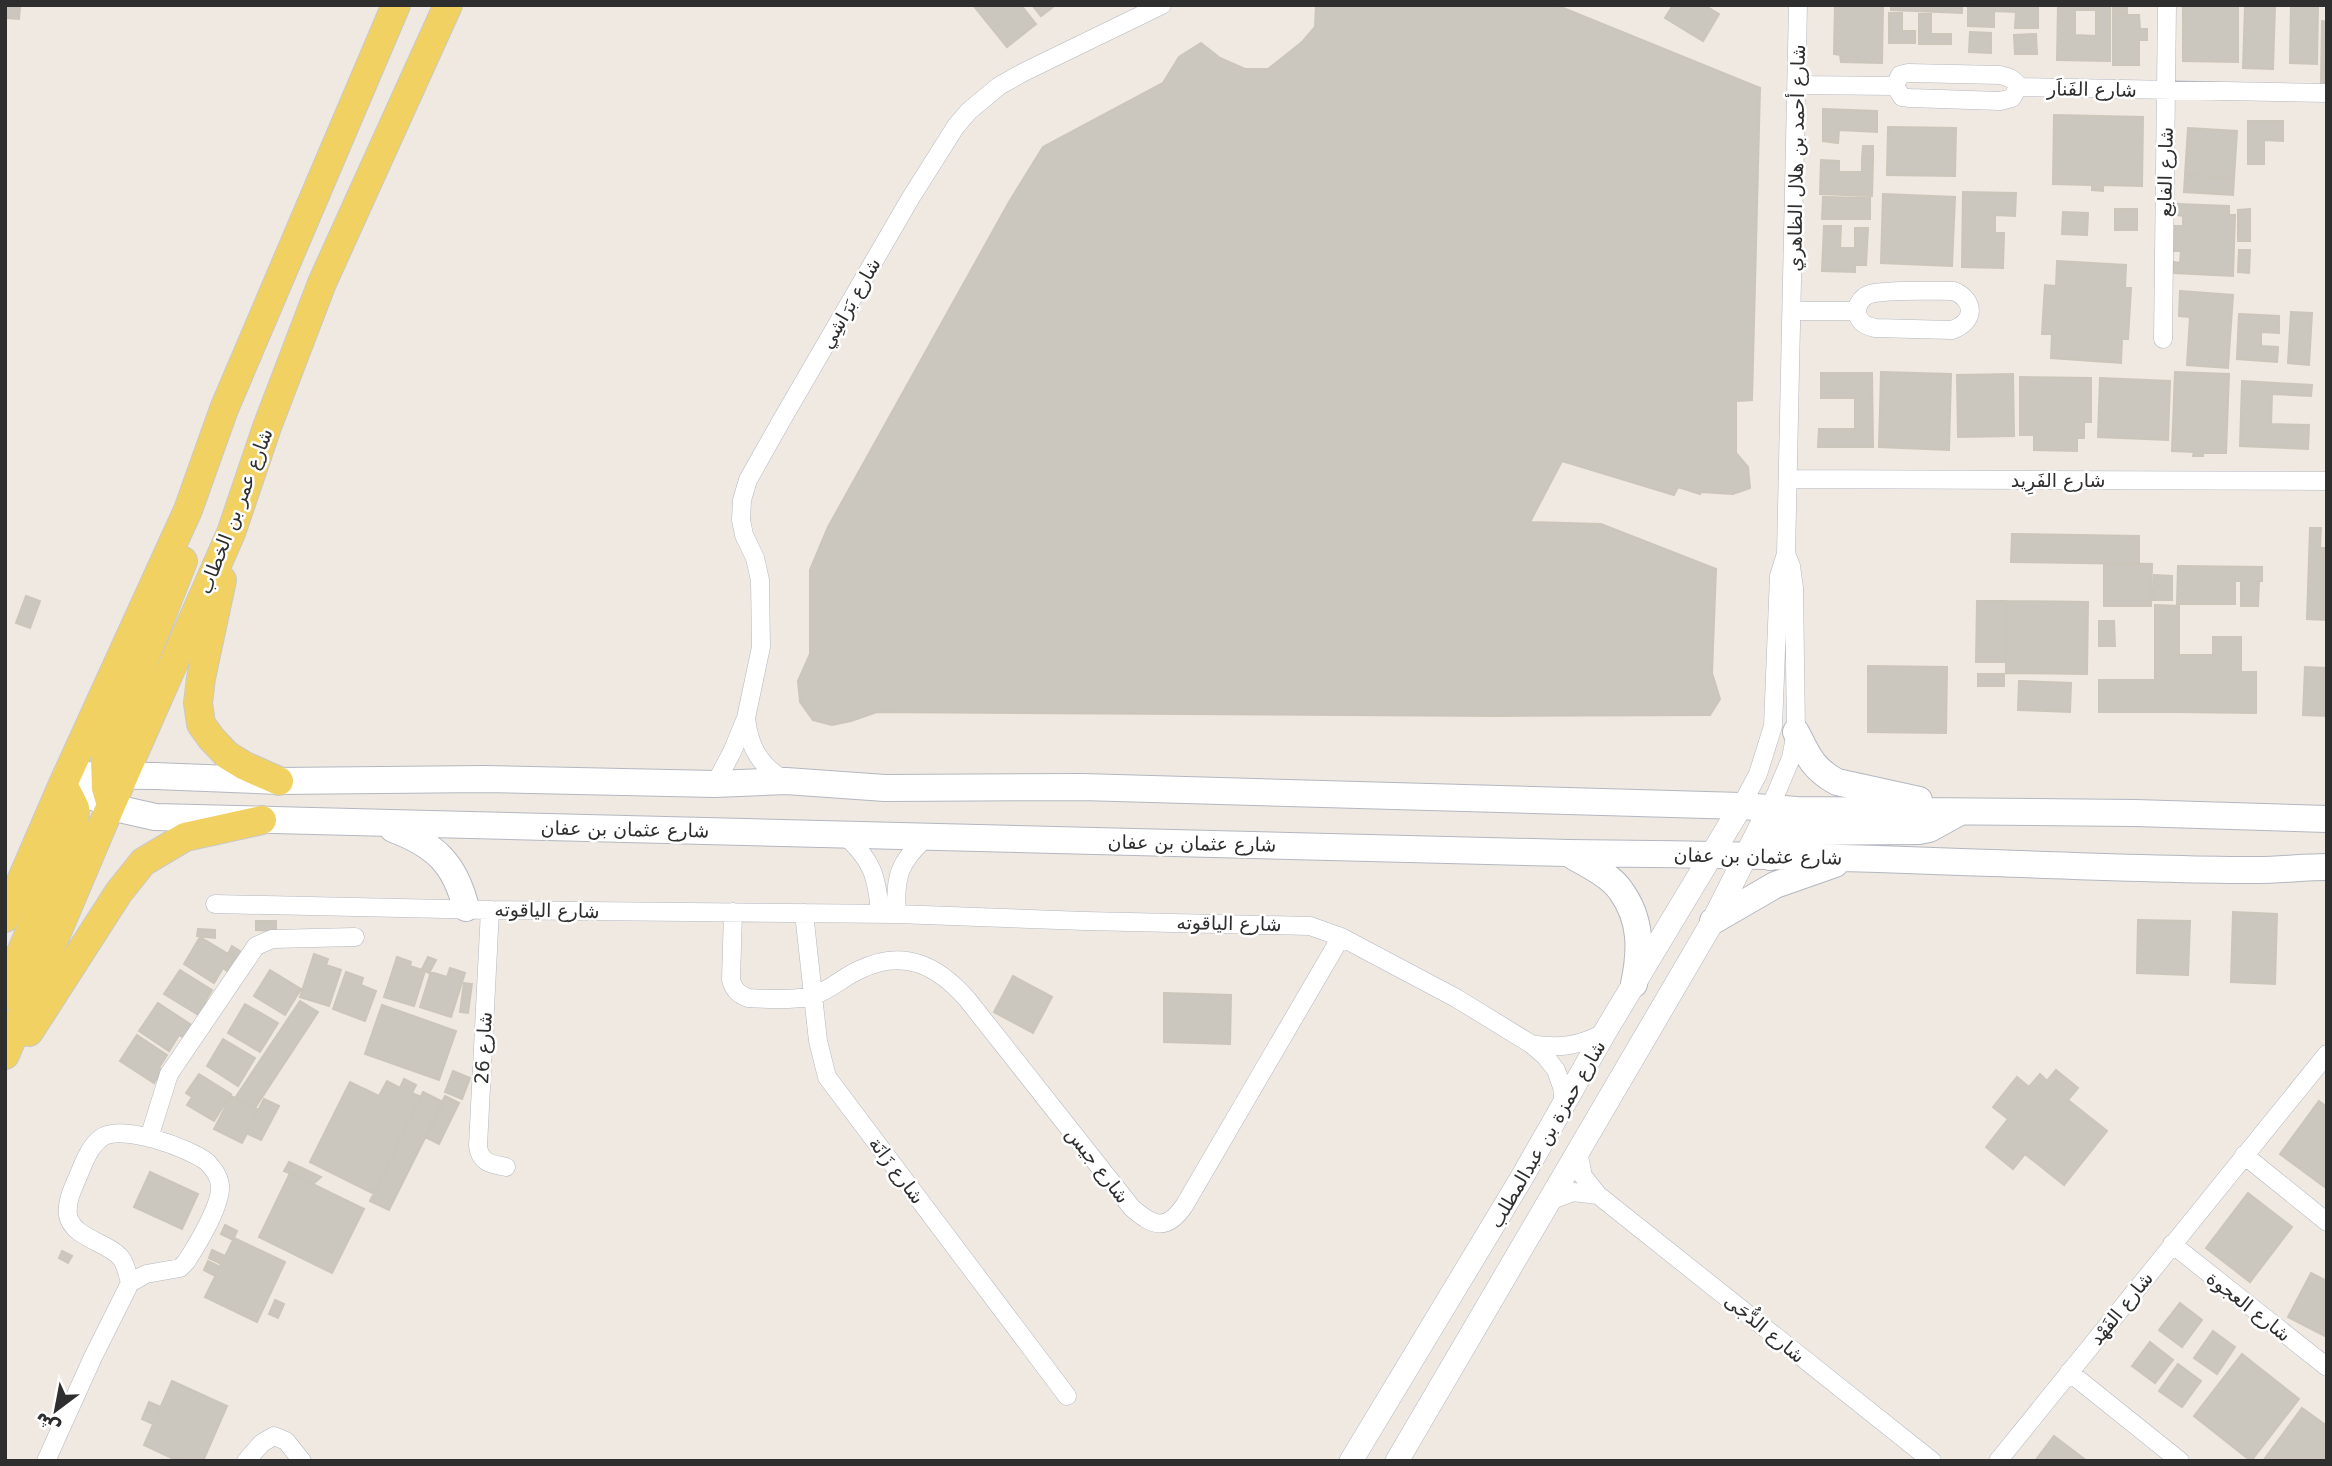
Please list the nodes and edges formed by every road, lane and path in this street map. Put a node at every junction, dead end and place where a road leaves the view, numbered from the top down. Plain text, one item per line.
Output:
1 (396, 5) edge
2 (448, 5) edge
3 (1162, 5) edge
4 (1798, 5) edge
5 (2167, 5) edge
6 (1798, 85) junction
7 (1895, 86) junction
8 (2018, 88) junction
9 (2166, 90) junction
10 (2327, 93) edge
11 (1793, 311) junction
12 (1857, 311) junction
13 (2162, 339) dead end
14 (1788, 479) junction
15 (2327, 481) edge
16 (188, 510) junction
17 (231, 533) junction
18 (1786, 554) junction
19 (746, 718) junction
20 (1796, 732) junction
21 (115, 776) junction
22 (64, 780) junction
23 (279, 781) junction
24 (786, 781) junction
25 (715, 784) junction
26 (110, 805) junction
27 (1741, 806) junction
28 (1770, 808) junction
29 (1961, 811) junction
30 (2327, 819) edge
31 (262, 820) junction
32 (378, 823) junction
33 (844, 834) junction
34 (927, 837) junction
35 (1568, 853) junction
36 (1712, 854) junction
37 (1758, 857) junction
38 (1853, 858) junction
39 (2327, 867) edge
40 (215, 904) dead end
41 (478, 909) junction
42 (733, 912) junction
43 (804, 913) junction
44 (888, 914) junction
45 (5, 918) edge
46 (1713, 921) junction
47 (355, 937) dead end
48 (1341, 937) junction
49 (1634, 984) junction
50 (5, 996) edge
51 (812, 996) junction
52 (1605, 1032) junction
53 (1531, 1044) junction
54 (2327, 1054) edge
55 (5, 1055) edge
56 (5, 1061) edge
57 (1564, 1105) junction
58 (149, 1138) junction
59 (1578, 1151) junction
60 (2244, 1155) junction
61 (506, 1167) dead end
62 (1598, 1195) junction
63 (1549, 1202) junction
64 (2327, 1222) edge
65 (2172, 1244) junction
66 (130, 1283) junction
67 (2327, 1367) edge
68 (2069, 1372) junction
69 (1067, 1396) dead end
70 (46, 1461) edge
71 (246, 1461) edge
72 (302, 1461) edge
73 (1351, 1461) edge
74 (1397, 1461) edge
75 (1932, 1461) edge
76 (1998, 1461) edge
77 (2180, 1461) edge

1 - 16 main road
2 - 17 main road, شارع عمر بن الخطاب
3 - 19 street, شارع بَرَاشِي
4 - 6 street, شارع أحمد بن هلال الظاهري
5 - 9 street, شارع الفايع
6 - 7 street, شارع الفَناَر
6 - 11 street, شارع أحمد بن هلال الظاهري
7 - 8 street, شارع الفَناَر
7 - 8 street, شارع الفَناَر
8 - 9 street, شارع الفَناَر
9 - 10 street, شارع الفَناَر
9 - 13 street, شارع الفايع
11 - 12 street
11 - 14 street, شارع أحمد بن هلال الظاهري
12 - 12 street
14 - 15 street, شارع الفَرِيد
14 - 18 street, شارع أحمد بن هلال الظاهري
16 - 21 main road
16 - 22 main road
17 - 21 main road, شارع عمر بن الخطاب
17 - 23 main road
18 - 20 street, شارع أحمد بن هلال الظاهري
18 - 27 street, شارع أحمد بن هلال الظاهري
19 - 24 street, شارع بَرَاشِي
19 - 25 street, شارع بَرَاشِي
20 - 28 street, شارع أحمد بن هلال الظاهري
20 - 29 main road
21 - 22 main road
21 - 23 main road
21 - 26 main road
22 - 26 main road, شارع عثمان بن عفان
22 - 45 main road
22 - 50 main road
23 - 25 main road
24 - 25 main road
24 - 27 main road
26 - 31 main road, شارع عثمان بن عفان
26 - 55 main road
27 - 28 main road
27 - 36 street, شارع حمزة بن عبدالمطلب
28 - 29 main road
28 - 37 street, شارع حمزة بن عبدالمطلب
29 - 30 main road
29 - 37 main road
31 - 32 main road, شارع عثمان بن عفان
31 - 56 main road
32 - 33 main road, شارع عثمان بن عفان
32 - 41 main road
33 - 34 main road, شارع عثمان بن عفان
33 - 44 street
34 - 35 main road, شارع عثمان بن عفان
34 - 44 street
35 - 36 main road, شارع عثمان بن عفان
35 - 49 main road
36 - 37 main road, شارع عثمان بن عفان
36 - 49 street, شارع حمزة بن عبدالمطلب
37 - 38 main road, شارع عثمان بن عفان
37 - 46 street, شارع حمزة بن عبدالمطلب
38 - 39 main road, شارع عثمان بن عفان
38 - 46 main road
40 - 41 street, شارع الياقوته
41 - 42 street, شارع الياقوته
41 - 61 street, شارع 26
42 - 43 street, شارع الياقوته
42 - 51 street
43 - 44 street, شارع الياقوته
43 - 51 street, شارع زَانَة
44 - 48 street, شارع الياقوته
46 - 59 street, شارع حمزة بن عبدالمطلب
47 - 58 street
48 - 51 street, شارع جيس
48 - 53 street, شارع الياقوته
49 - 52 street, شارع حمزة بن عبدالمطلب
51 - 69 street, شارع زَانَة
52 - 53 street, شارع الياقوته
52 - 57 street, شارع حمزة بن عبدالمطلب
53 - 57 street, شارع الياقوته
54 - 60 street, شارع الفَهْد
57 - 73 street, شارع حمزة بن عبدالمطلب
58 - 66 street
58 - 66 street
59 - 62 street, شارع الدُّجَى
59 - 63 street, شارع حمزة بن عبدالمطلب
60 - 64 street
60 - 65 street, شارع الفَهْد
62 - 63 street
62 - 75 street, شارع الدُّجَى
63 - 74 street, شارع حمزة بن عبدالمطلب
65 - 67 street, شارع العجوة
65 - 68 street, شارع الفَهْد
66 - 70 street
68 - 76 street, شارع الفَهْد
68 - 77 street
71 - 72 street

